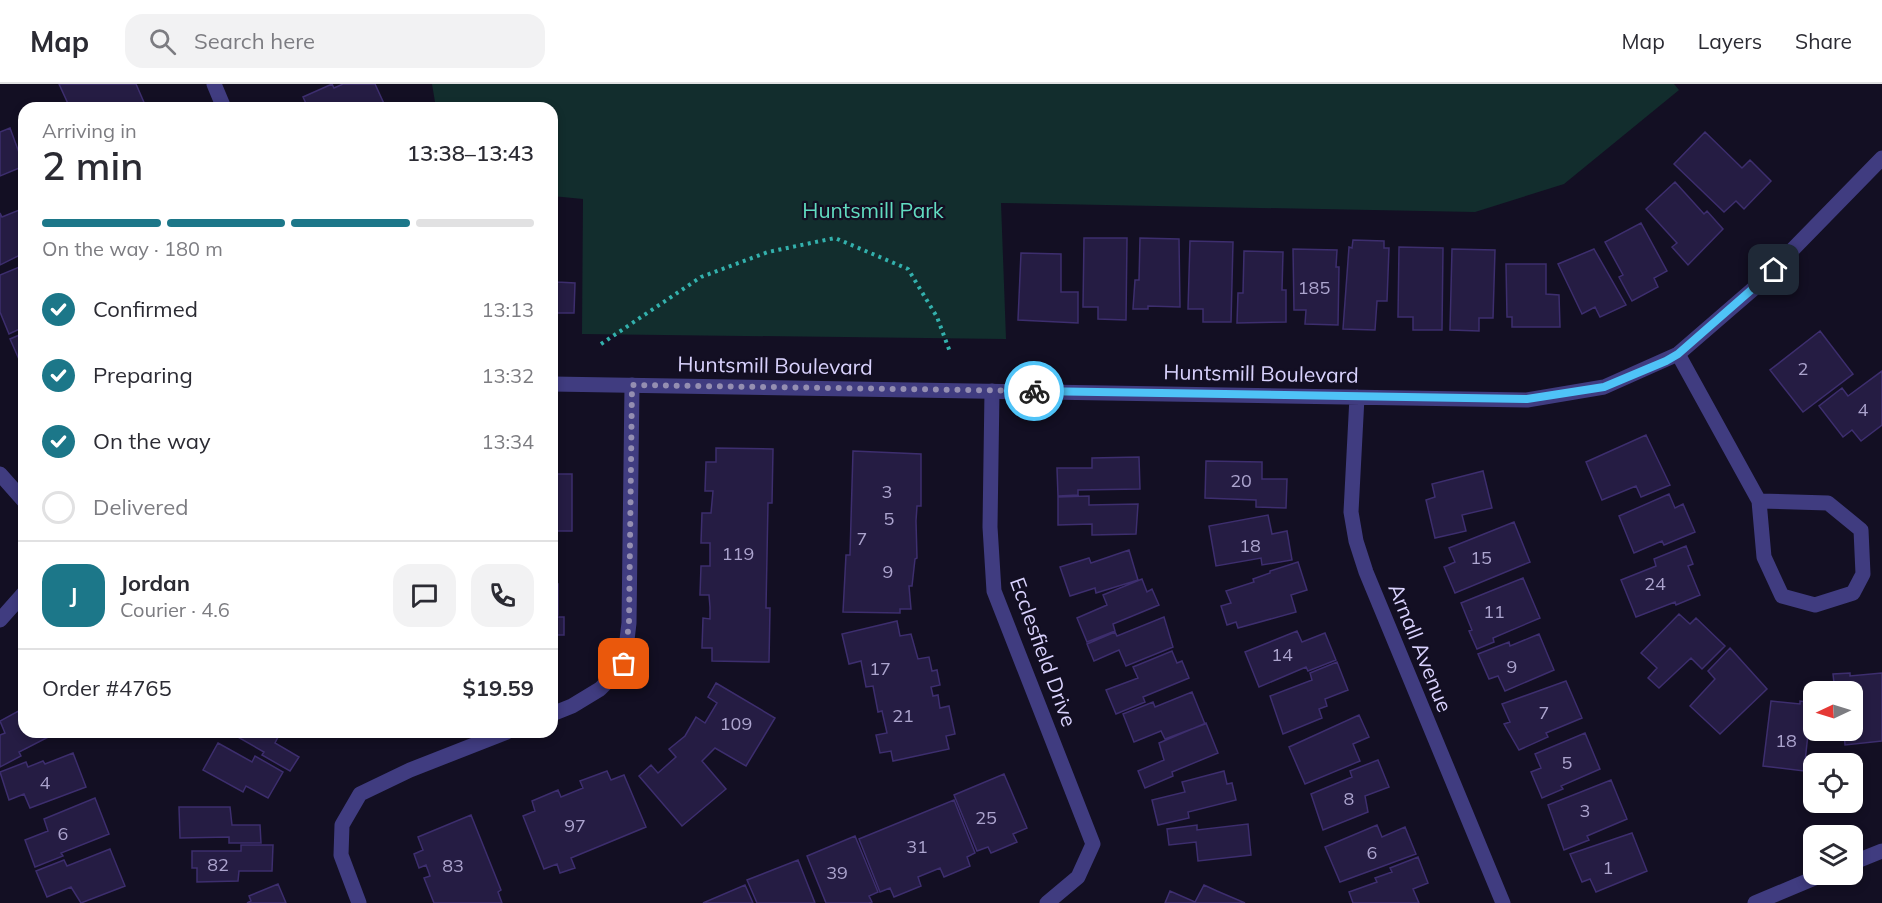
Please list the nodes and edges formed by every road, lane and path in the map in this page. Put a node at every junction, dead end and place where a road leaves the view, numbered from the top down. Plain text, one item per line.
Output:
1 (214, 84) edge
2 (222, 102) edge
3 (1882, 158) edge
4 (601, 344) dead end
5 (950, 352) dead end
6 (1678, 354) junction
7 (558, 384) edge
8 (632, 385) junction
9 (992, 391) junction
10 (1357, 397) junction
11 (0, 474) edge
12 (18, 494) edge
13 (1759, 501) junction
14 (18, 600) edge
15 (0, 620) edge
16 (558, 712) edge
17 (492, 738) edge
18 (1882, 851) edge
19 (1863, 859) edge
20 (1803, 883) edge
21 (359, 903) edge
22 (1047, 903) edge
23 (1503, 903) edge
24 (1755, 903) edge

1 - 2 street
3 - 6 street, Huntsmill Boulevard
4 - 5 path
6 - 10 street, Huntsmill Boulevard
6 - 13 street
7 - 8 street, Huntsmill Boulevard
8 - 9 street, Huntsmill Boulevard
8 - 16 street
9 - 10 street, Huntsmill Boulevard
9 - 22 street, Ecclesfield Drive
10 - 23 street, Arnall Avenue
11 - 12 street
13 - 13 street
14 - 15 street
17 - 21 street
18 - 19 street
20 - 24 street

